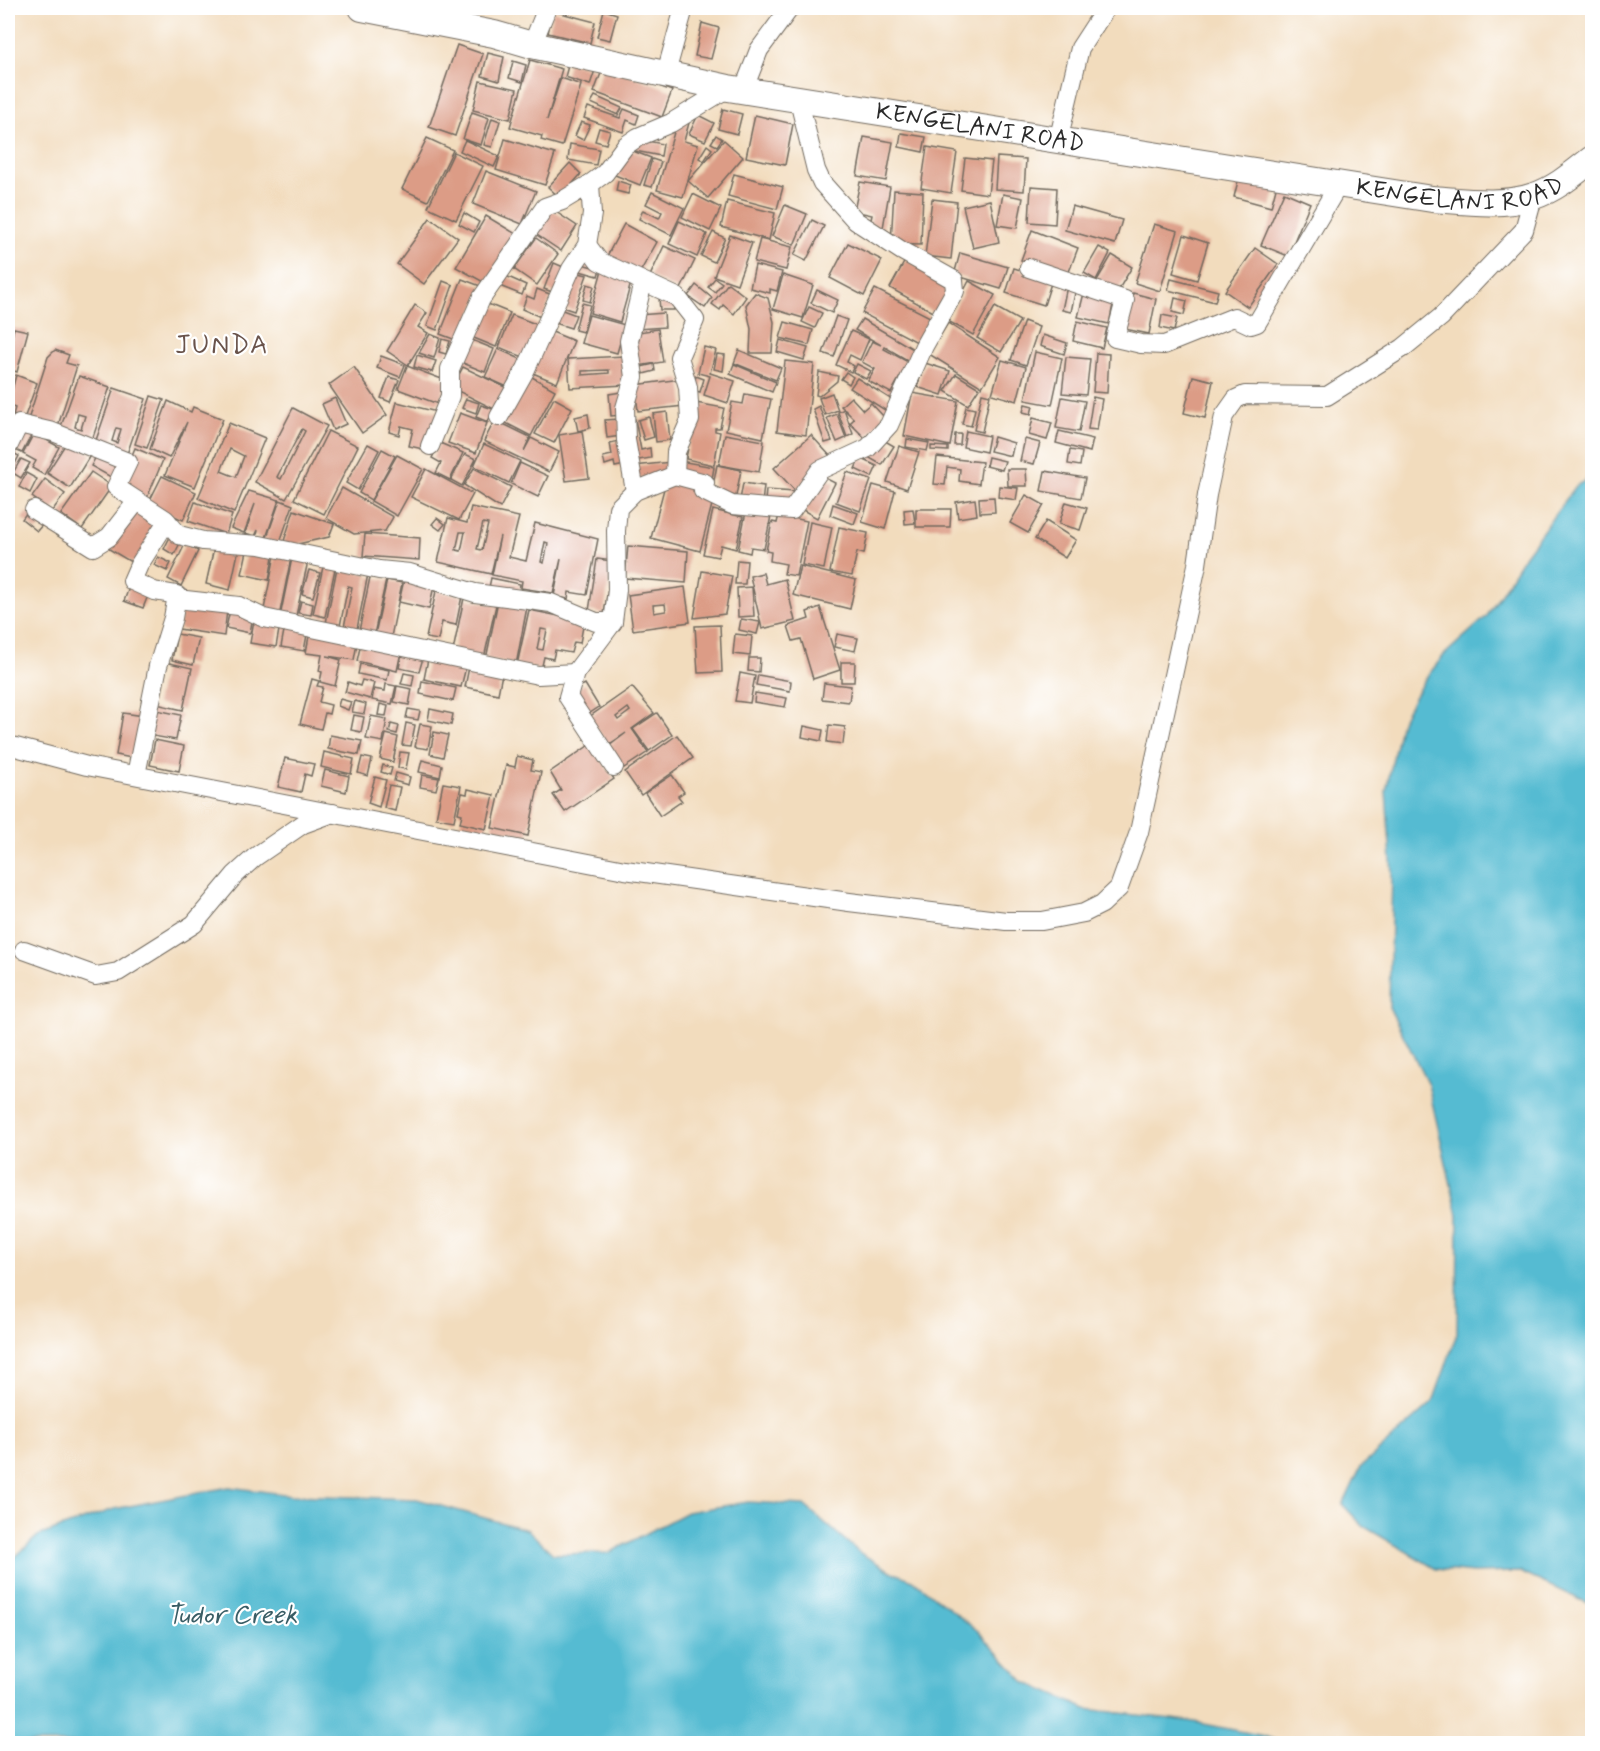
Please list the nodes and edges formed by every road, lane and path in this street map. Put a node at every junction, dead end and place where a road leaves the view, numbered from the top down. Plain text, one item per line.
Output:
1 (362, 8) edge
2 (547, 8) edge
3 (684, 8) edge
4 (790, 8) edge
5 (1106, 8) edge
6 (532, 45) junction
7 (666, 73) junction
8 (736, 89) junction
9 (798, 101) junction
10 (1058, 141) junction
11 (1593, 159) edge
12 (590, 184) junction
13 (1340, 184) junction
14 (1533, 197) junction
15 (587, 245) junction
16 (1029, 268) dead end
17 (643, 282) junction
18 (500, 417) dead end
19 (430, 446) dead end
20 (8, 447) edge
21 (675, 475) junction
22 (635, 491) junction
23 (137, 501) junction
24 (34, 510) dead end
25 (167, 521) junction
26 (177, 599) junction
27 (613, 622) junction
28 (575, 673) junction
29 (8, 745) edge
30 (614, 767) dead end
31 (136, 775) junction
32 (334, 813) junction
33 (24, 950) dead end

1 - 6 main road, KENGELANI ROAD
2 - 6 street
3 - 7 street
4 - 8 street
5 - 10 street
6 - 7 main road, KENGELANI ROAD
7 - 8 main road, KENGELANI ROAD
8 - 9 main road, KENGELANI ROAD
8 - 12 street
9 - 10 main road, KENGELANI ROAD
9 - 21 street
10 - 13 main road, KENGELANI ROAD
11 - 14 main road, KENGELANI ROAD
12 - 15 street
12 - 19 street
13 - 14 main road, KENGELANI ROAD
13 - 16 street
14 - 32 street
15 - 17 street
15 - 18 street
17 - 21 street
17 - 22 street
20 - 23 street
21 - 22 street
22 - 27 street
23 - 24 street
23 - 25 street
25 - 26 street
25 - 27 street
26 - 28 street
26 - 31 street
27 - 28 street
28 - 30 street
29 - 31 street
31 - 32 street
32 - 33 street

